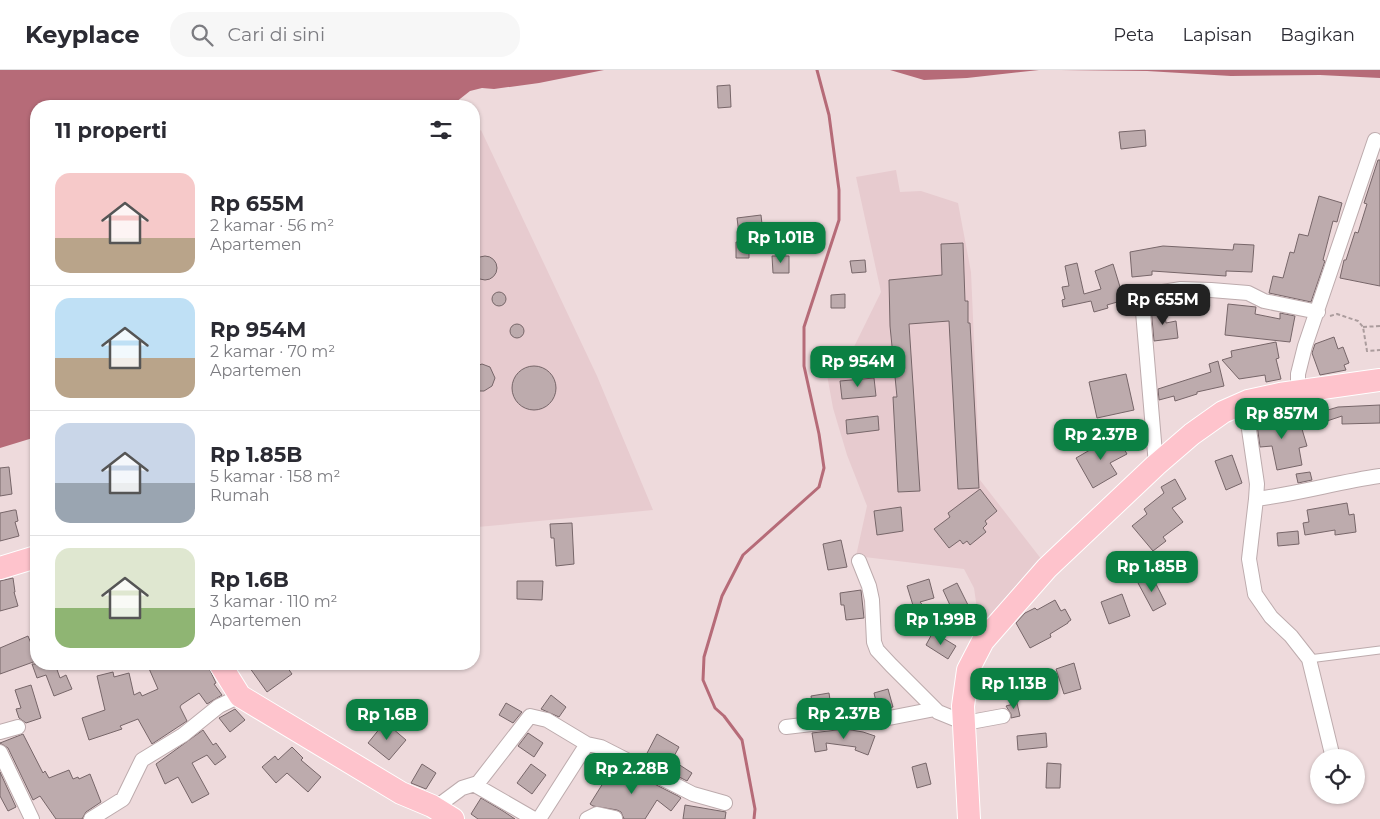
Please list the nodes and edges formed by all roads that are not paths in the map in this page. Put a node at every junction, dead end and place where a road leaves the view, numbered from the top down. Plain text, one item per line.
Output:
1 (1375, 140) dead end
2 (1318, 312) junction
3 (1380, 380) edge
4 (1298, 391) junction
5 (1245, 402) junction
6 (1156, 465) junction
7 (1380, 476) edge
8 (1256, 500) junction
9 (30, 559) edge
10 (860, 561) dead end
11 (0, 568) edge
12 (1380, 650) edge
13 (1309, 659) junction
14 (224, 670) edge
15 (240, 696) junction
16 (935, 710) junction
17 (1003, 716) dead end
18 (965, 723) junction
19 (18, 727) dead end
20 (786, 727) dead end
21 (0, 732) edge
22 (587, 744) junction
23 (1330, 749) edge
24 (0, 752) edge
25 (475, 785) junction
26 (725, 803) dead end
27 (444, 814) edge
28 (615, 818) dead end
29 (32, 819) edge
30 (91, 819) edge
31 (534, 819) edge
32 (540, 819) edge
33 (587, 819) edge
34 (969, 819) edge

1 - 2 street
2 - 4 street
2 - 6 street
3 - 4 highway
4 - 5 highway
5 - 6 highway
5 - 8 street
6 - 18 highway
7 - 8 street
8 - 13 street
9 - 11 highway
10 - 16 street
12 - 13 lane
13 - 23 street
14 - 15 highway
15 - 27 highway
15 - 30 street
16 - 18 street
16 - 20 street
17 - 18 street
18 - 34 highway
19 - 21 street
22 - 25 street
22 - 26 street
22 - 32 street
24 - 29 street
25 - 27 street
25 - 31 street
28 - 33 street

